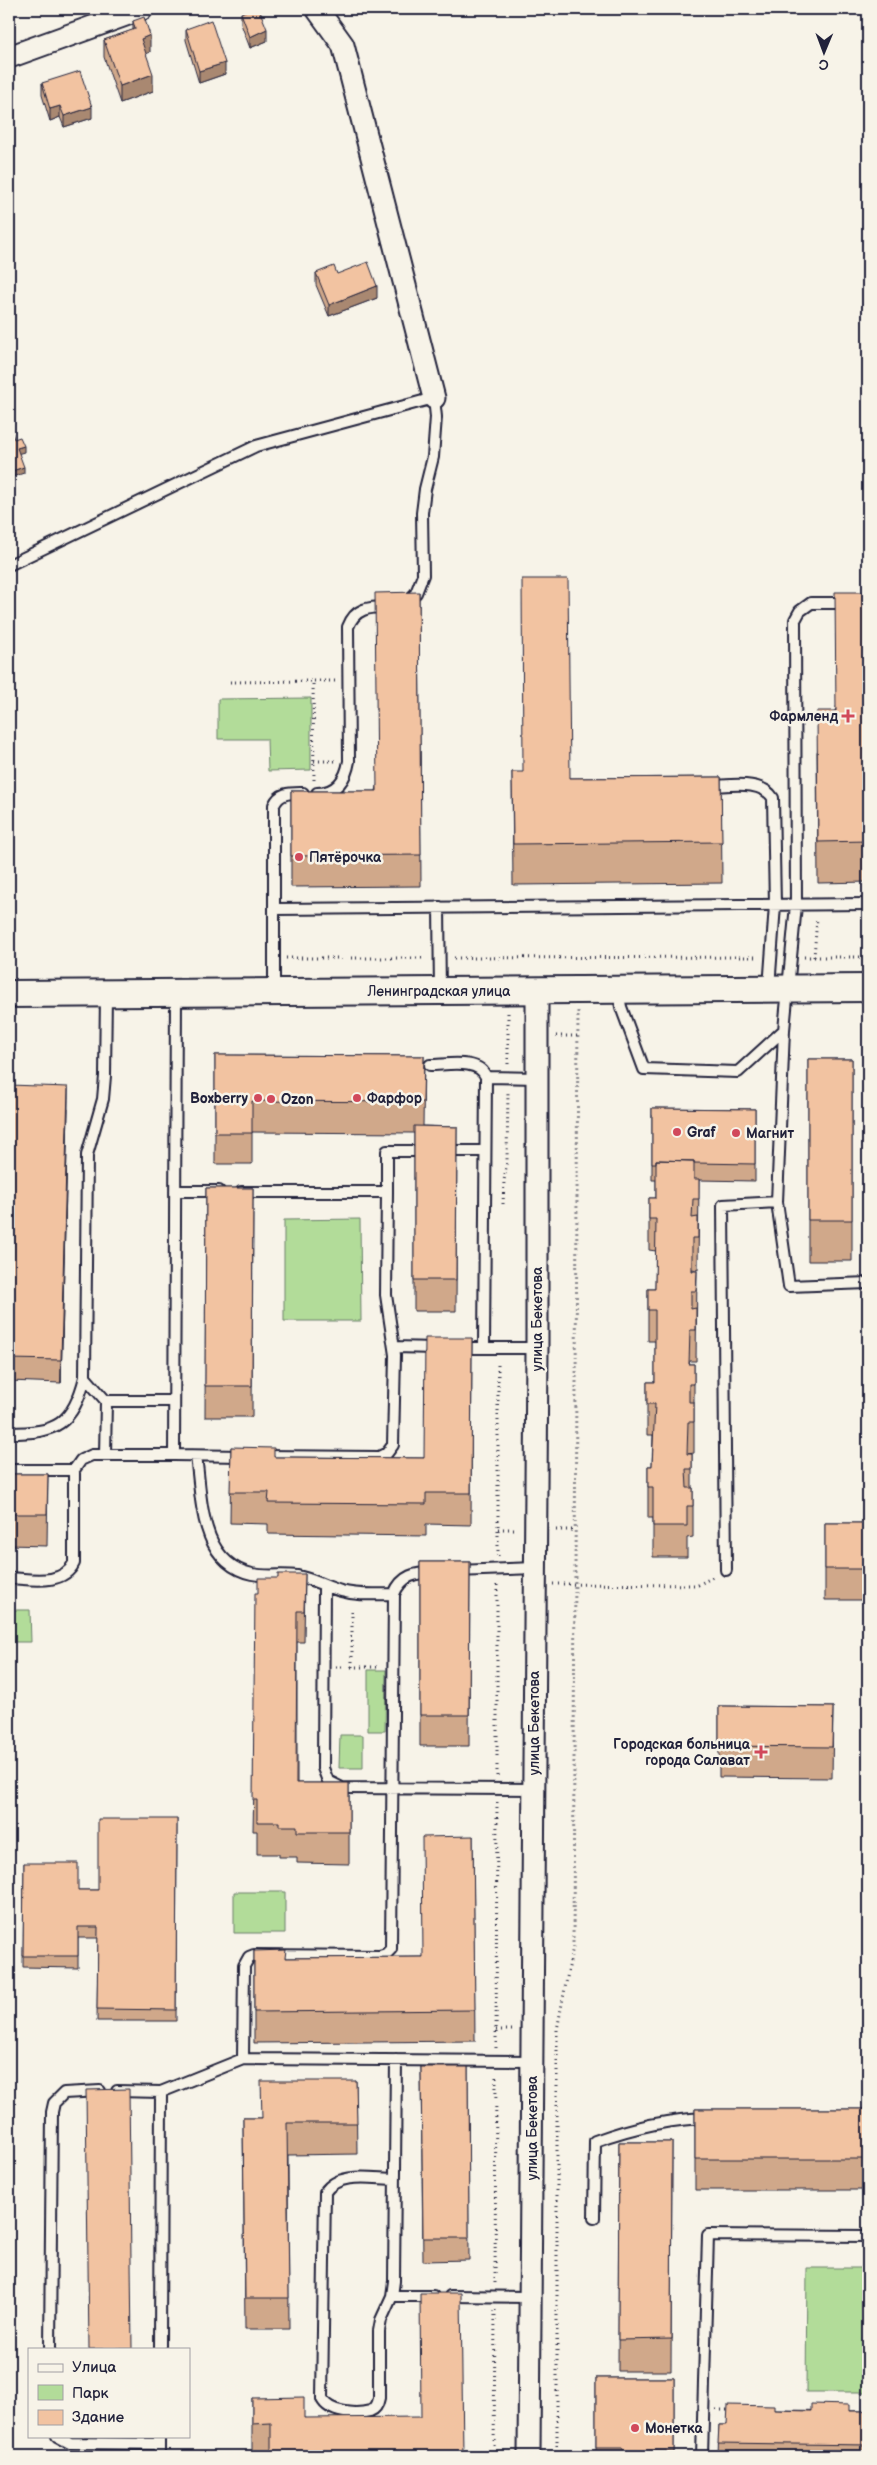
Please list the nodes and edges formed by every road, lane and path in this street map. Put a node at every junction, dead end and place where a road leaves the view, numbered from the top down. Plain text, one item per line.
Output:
1 (142, 9) edge
2 (317, 9) edge
3 (9, 57) edge
4 (434, 398) junction
5 (9, 565) edge
6 (868, 603) edge
7 (313, 681) junction
8 (348, 681) junction
9 (230, 682) dead end
10 (314, 761) junction
11 (349, 761) junction
12 (698, 786) edge
13 (314, 793) junction
14 (775, 904) junction
15 (818, 904) junction
16 (868, 904) edge
17 (796, 905) junction
18 (439, 908) junction
19 (274, 909) junction
20 (772, 957) junction
21 (791, 957) junction
22 (814, 957) junction
23 (868, 957) edge
24 (274, 958) junction
25 (439, 958) junction
26 (868, 988) edge
27 (779, 989) junction
28 (578, 990) junction
29 (618, 990) junction
30 (440, 991) junction
31 (537, 991) junction
32 (274, 992) junction
33 (176, 993) junction
34 (9, 994) edge
35 (106, 994) junction
36 (784, 1030) junction
37 (430, 1065) dead end
38 (486, 1077) junction
39 (538, 1078) junction
40 (485, 1151) junction
41 (507, 1162) dead end
42 (175, 1191) junction
43 (387, 1192) junction
44 (777, 1202) junction
45 (503, 1204) dead end
46 (868, 1283) edge
47 (395, 1347) junction
48 (484, 1348) junction
49 (498, 1348) junction
50 (537, 1348) junction
51 (84, 1377) junction
52 (106, 1401) junction
53 (174, 1401) junction
54 (9, 1433) edge
55 (105, 1455) junction
56 (174, 1456) junction
57 (196, 1456) junction
58 (9, 1470) edge
59 (74, 1470) junction
60 (498, 1569) junction
61 (726, 1570) joint
62 (535, 1576) junction
63 (9, 1578) edge
64 (575, 1584) junction
65 (324, 1585) junction
66 (352, 1593) junction
67 (394, 1594) junction
68 (324, 1667) junction
69 (352, 1667) junction
70 (393, 1667) junction
71 (392, 1788) junction
72 (497, 1789) junction
73 (534, 1789) junction
74 (243, 2059) junction
75 (396, 2060) junction
76 (496, 2060) junction
77 (532, 2061) junction
78 (161, 2092) junction
79 (722, 2118) edge
80 (395, 2179) junction
81 (594, 2218) dead end
82 (868, 2236) edge
83 (392, 2296) junction
84 (495, 2296) junction
85 (531, 2297) junction
86 (50, 2348) edge
87 (160, 2348) edge
88 (704, 2410) junction
89 (733, 2410) edge
90 (61, 2438) edge
91 (159, 2440) edge
92 (159, 2456) edge
93 (494, 2456) edge
94 (529, 2456) edge
95 (557, 2456) edge
96 (702, 2456) edge

1 - 3 street
2 - 4 street
4 - 5 lane
4 - 8 lane
6 - 17 lane
7 - 8 path
7 - 9 path
7 - 10 path
8 - 11 lane
10 - 11 path
10 - 13 path
11 - 13 lane
12 - 14 lane
13 - 19 lane
14 - 17 lane
14 - 18 lane
14 - 20 lane
15 - 16 lane
15 - 17 lane
15 - 22 path
17 - 21 lane
18 - 19 lane
18 - 25 lane
19 - 24 lane
20 - 25 path
20 - 27 lane
21 - 22 path
21 - 27 lane
22 - 23 path
24 - 25 path
24 - 32 lane
25 - 30 lane
26 - 27 street, Ленинградская улица
27 - 29 street, Ленинградская улица
27 - 36 lane
28 - 29 street, Ленинградская улица
28 - 31 street, Ленинградская улица
28 - 64 path
29 - 36 lane
30 - 31 street, Ленинградская улица
30 - 32 street, Ленинградская улица
31 - 39 street, улица Бекетова
32 - 33 street, Ленинградская улица
33 - 35 street, Ленинградская улица
33 - 42 lane
34 - 35 street, Ленинградская улица
35 - 51 lane
36 - 44 lane
37 - 38 lane
38 - 39 lane
38 - 40 lane
39 - 50 street, улица Бекетова
40 - 43 lane
40 - 48 lane
41 - 45 path
42 - 43 lane
42 - 53 lane
43 - 47 lane
44 - 46 lane
44 - 61 lane
47 - 48 lane
47 - 57 lane
48 - 49 lane
49 - 50 lane
49 - 60 path
50 - 62 street, улица Бекетова
51 - 52 lane
51 - 54 lane
52 - 53 lane
52 - 55 lane
53 - 56 lane
55 - 56 lane
55 - 59 lane
56 - 57 lane
57 - 65 lane
58 - 59 lane
59 - 63 lane
60 - 62 lane
60 - 67 lane
60 - 72 path
61 - 64 path
62 - 64 path
62 - 73 street, улица Бекетова
64 - 95 path
65 - 66 lane
65 - 68 lane
66 - 67 lane
66 - 69 path
67 - 70 lane
68 - 69 path
68 - 71 lane
69 - 70 path
70 - 71 lane
71 - 72 lane
71 - 74 lane
72 - 73 lane
72 - 76 path
73 - 77 street, улица Бекетова
74 - 75 lane
74 - 78 lane
75 - 76 lane
75 - 80 lane
76 - 77 lane
76 - 84 path
77 - 85 street, улица Бекетова
78 - 86 lane
78 - 87 lane
79 - 81 lane
80 - 83 lane
80 - 83 lane
82 - 88 lane
83 - 84 lane
84 - 85 lane
84 - 93 path
85 - 94 street, улица Бекетова
88 - 89 path
88 - 96 lane
90 - 91 lane
91 - 92 lane

